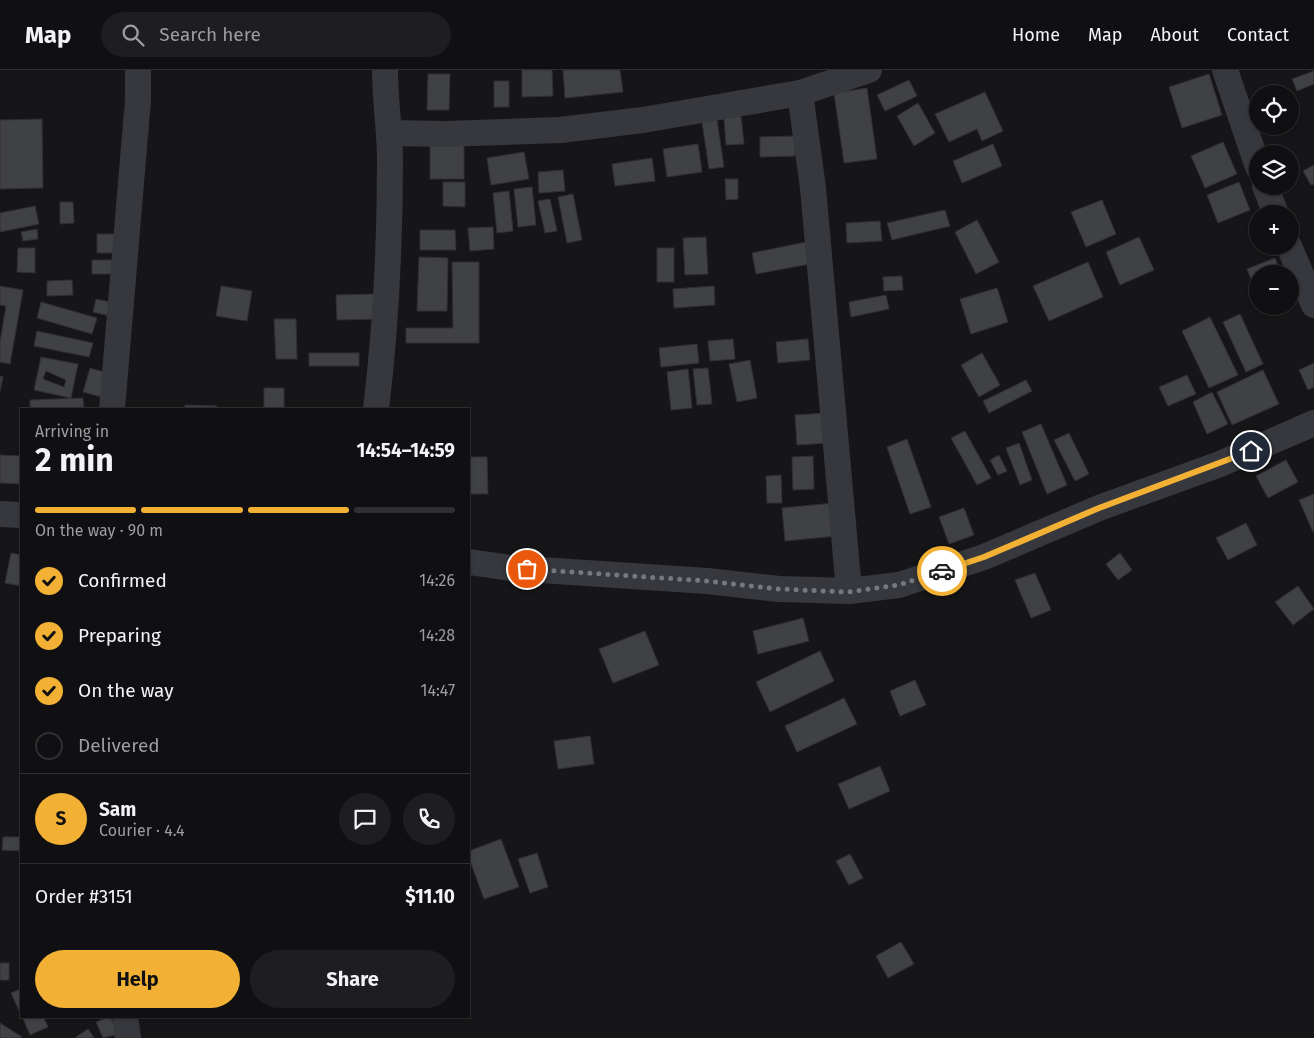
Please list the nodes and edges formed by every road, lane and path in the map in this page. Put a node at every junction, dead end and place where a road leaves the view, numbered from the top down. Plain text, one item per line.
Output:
1 (138, 70) edge
2 (385, 70) edge
3 (869, 70) edge
4 (1225, 70) edge
5 (800, 93) junction
6 (389, 133) junction
7 (1251, 145) edge
8 (1292, 255) edge
9 (1314, 305) edge
10 (112, 408) edge
11 (376, 408) edge
12 (1314, 423) edge
13 (0, 514) edge
14 (20, 515) edge
15 (470, 562) edge
16 (848, 592) junction
17 (125, 1018) edge
18 (128, 1038) edge

1 - 10 street
2 - 6 street
3 - 5 street
4 - 7 street
5 - 6 street
5 - 16 street
6 - 11 street
8 - 9 street
12 - 16 street
13 - 14 street
15 - 16 street
17 - 18 street

